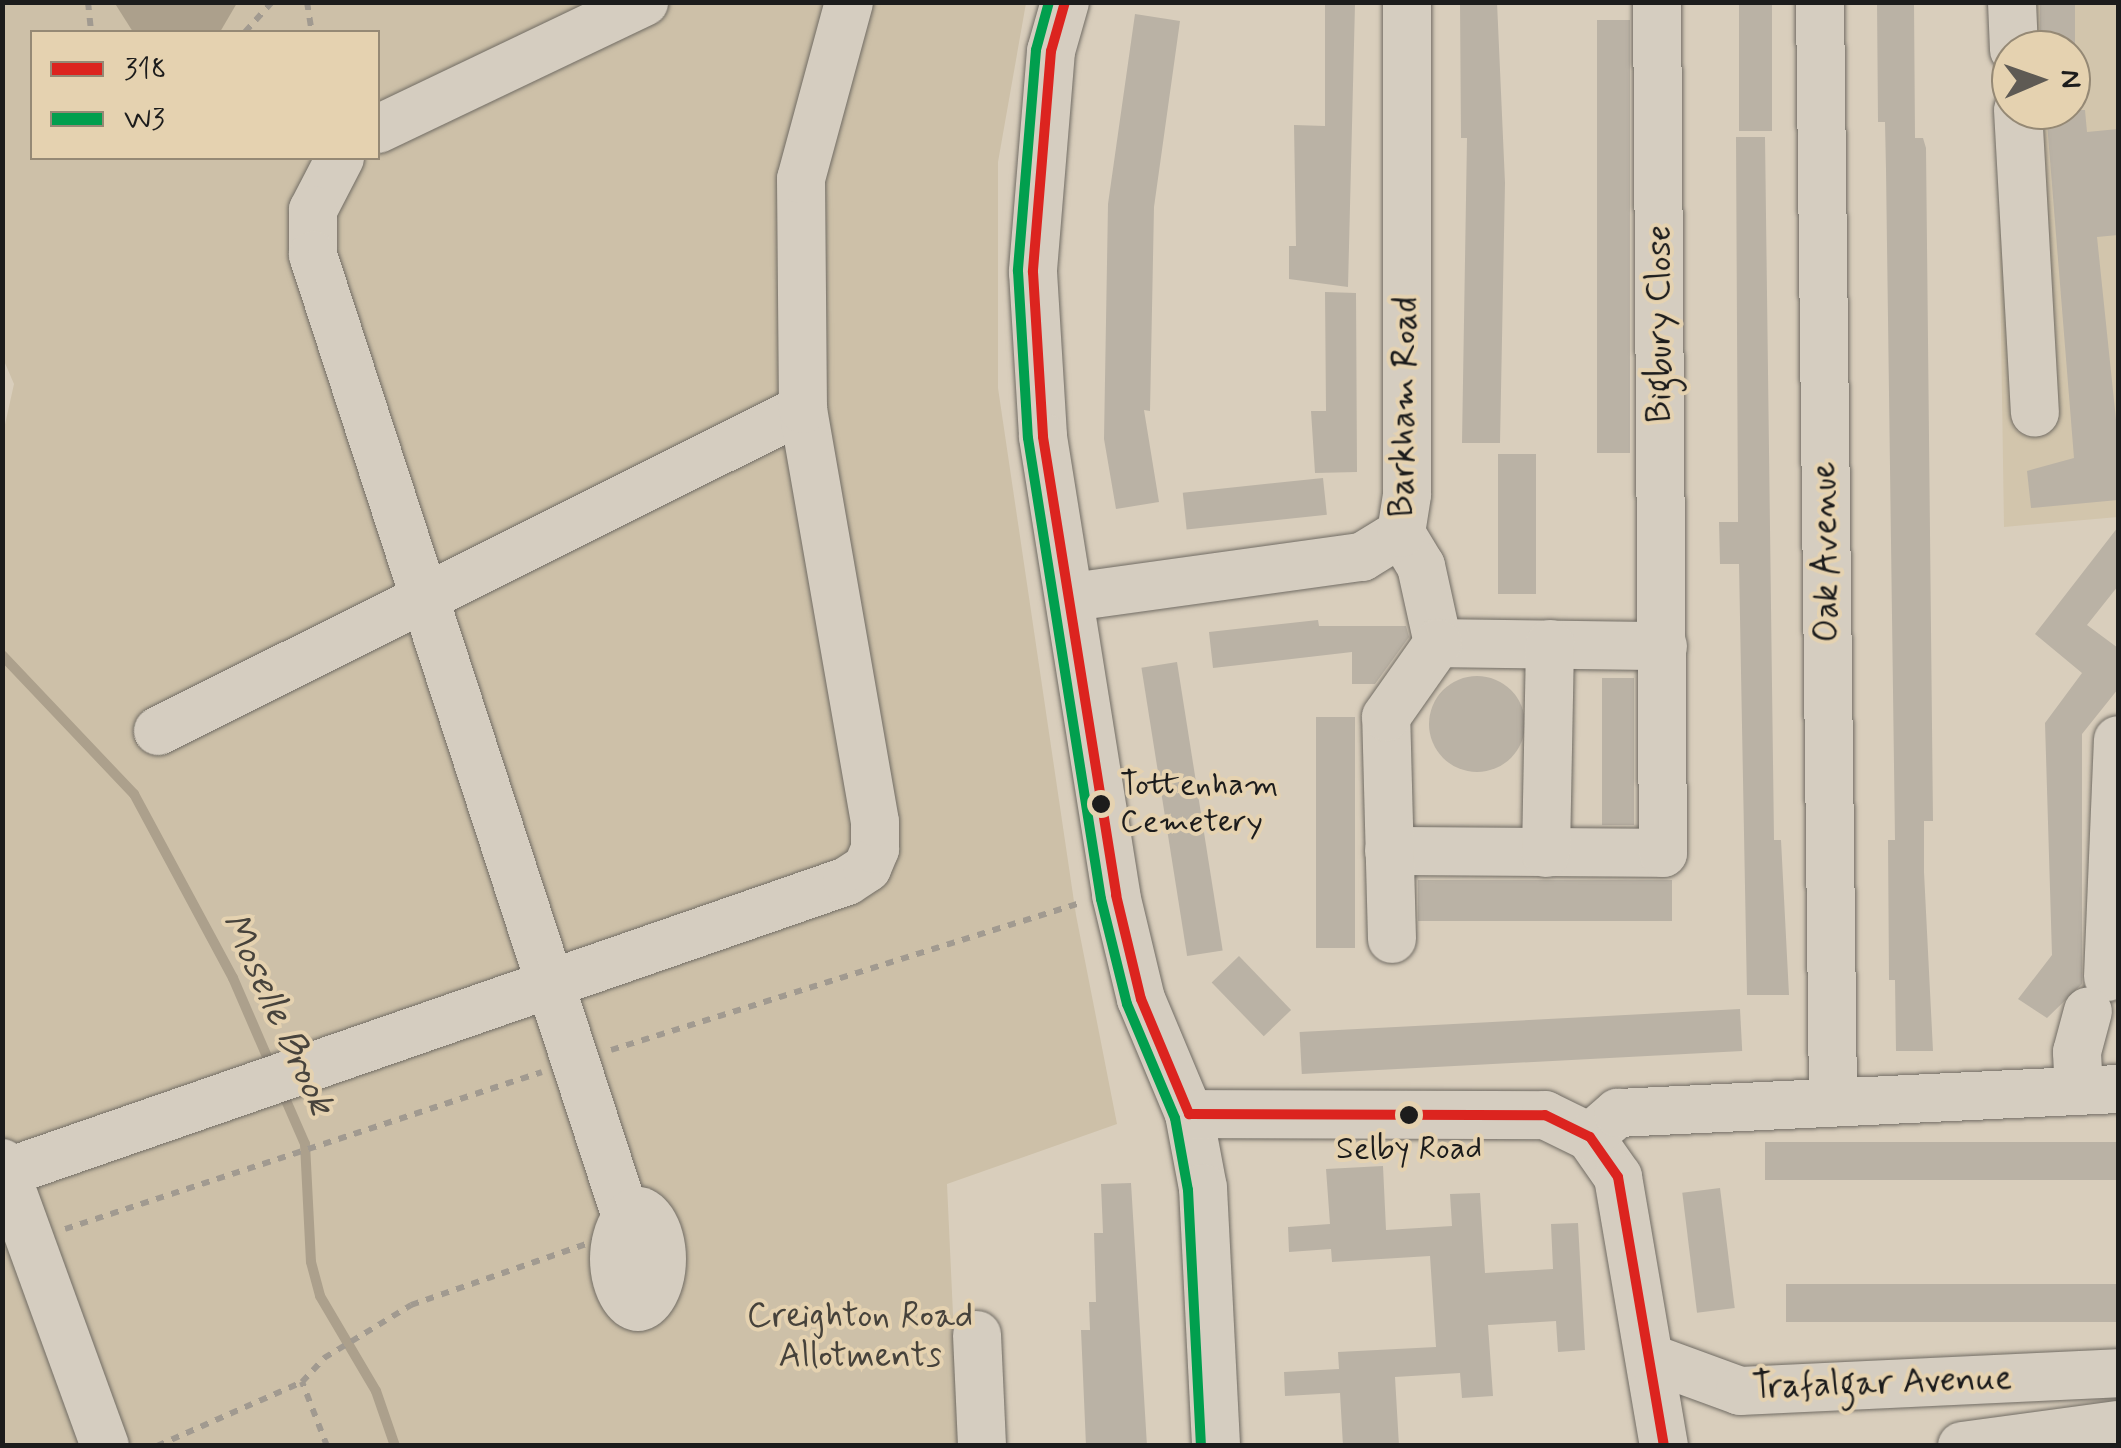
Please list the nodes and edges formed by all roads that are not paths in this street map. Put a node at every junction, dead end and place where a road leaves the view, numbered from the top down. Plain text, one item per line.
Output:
1 (644, 2) edge
2 (850, 2) edge
3 (1065, 2) edge
4 (1407, 2) edge
5 (1657, 2) edge
6 (1820, 2) edge
7 (2012, 2) edge
8 (2013, 30) edge
9 (380, 129) edge
10 (2019, 130) edge
11 (339, 160) edge
12 (804, 409) junction
13 (2035, 413) dead end
14 (1401, 533) junction
15 (425, 596) junction
16 (1072, 597) junction
17 (1438, 643) junction
18 (1550, 644) junction
19 (1663, 646) junction
20 (158, 732) dead end
21 (2118, 740) edge
22 (1389, 850) junction
23 (1546, 853) junction
24 (1392, 939) dead end
25 (553, 985) junction
26 (2099, 1090) edge
27 (1832, 1101) junction
28 (1189, 1114) junction
29 (1590, 1137) junction
30 (4, 1170) edge
31 (619, 1223) road end
32 (977, 1336) dead end
33 (1650, 1358) junction
34 (2118, 1373) edge
35 (2118, 1425) edge
36 (106, 1446) edge
37 (982, 1446) edge
38 (1216, 1446) edge
39 (1664, 1446) edge
40 (1962, 1446) edge

1 - 9 street
2 - 12 street
3 - 16 street
4 - 14 street, Barkham Road
5 - 19 street, Bigbury Close
6 - 27 street, Oak Avenue
7 - 8 street
10 - 13 street
11 - 15 street
12 - 15 street
12 - 25 street
14 - 16 street, Barkham Road
14 - 17 street
15 - 20 street
15 - 25 street
16 - 28 street
17 - 18 street
17 - 22 street
18 - 19 street
18 - 23 street
19 - 23 street, Bigbury Close
21 - 26 street
22 - 23 street, Bigbury Close
22 - 24 street
25 - 30 street
25 - 31 street
26 - 27 street
27 - 29 street
28 - 29 street
28 - 38 street
29 - 33 street
30 - 36 street
32 - 37 street
33 - 34 street, Trafalgar Avenue
33 - 39 street
35 - 40 street, Trafalgar Avenue

